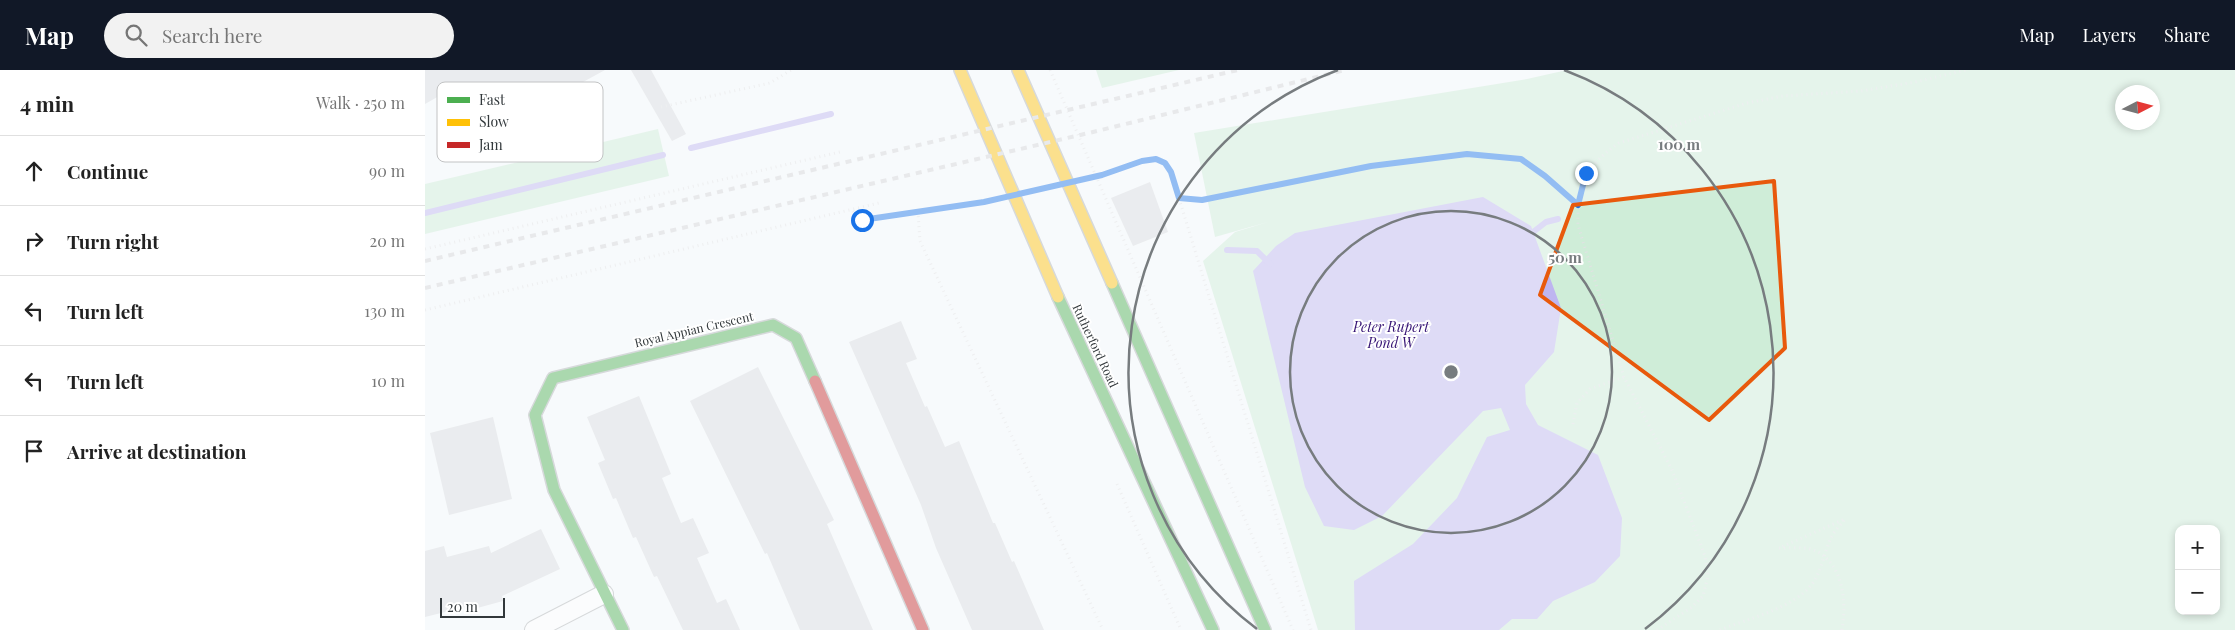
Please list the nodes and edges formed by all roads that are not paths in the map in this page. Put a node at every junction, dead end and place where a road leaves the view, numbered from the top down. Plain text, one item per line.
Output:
1 (960, 70) edge
2 (1018, 70) edge
3 (604, 594) junction
4 (534, 630) edge
5 (623, 630) edge
6 (923, 630) edge
7 (1213, 630) edge
8 (1265, 630) edge

1 - 7 main road, Rutherford Road
2 - 8 main road
3 - 4 street
3 - 5 main road, Royal Appian Crescent
3 - 6 main road, Royal Appian Crescent

